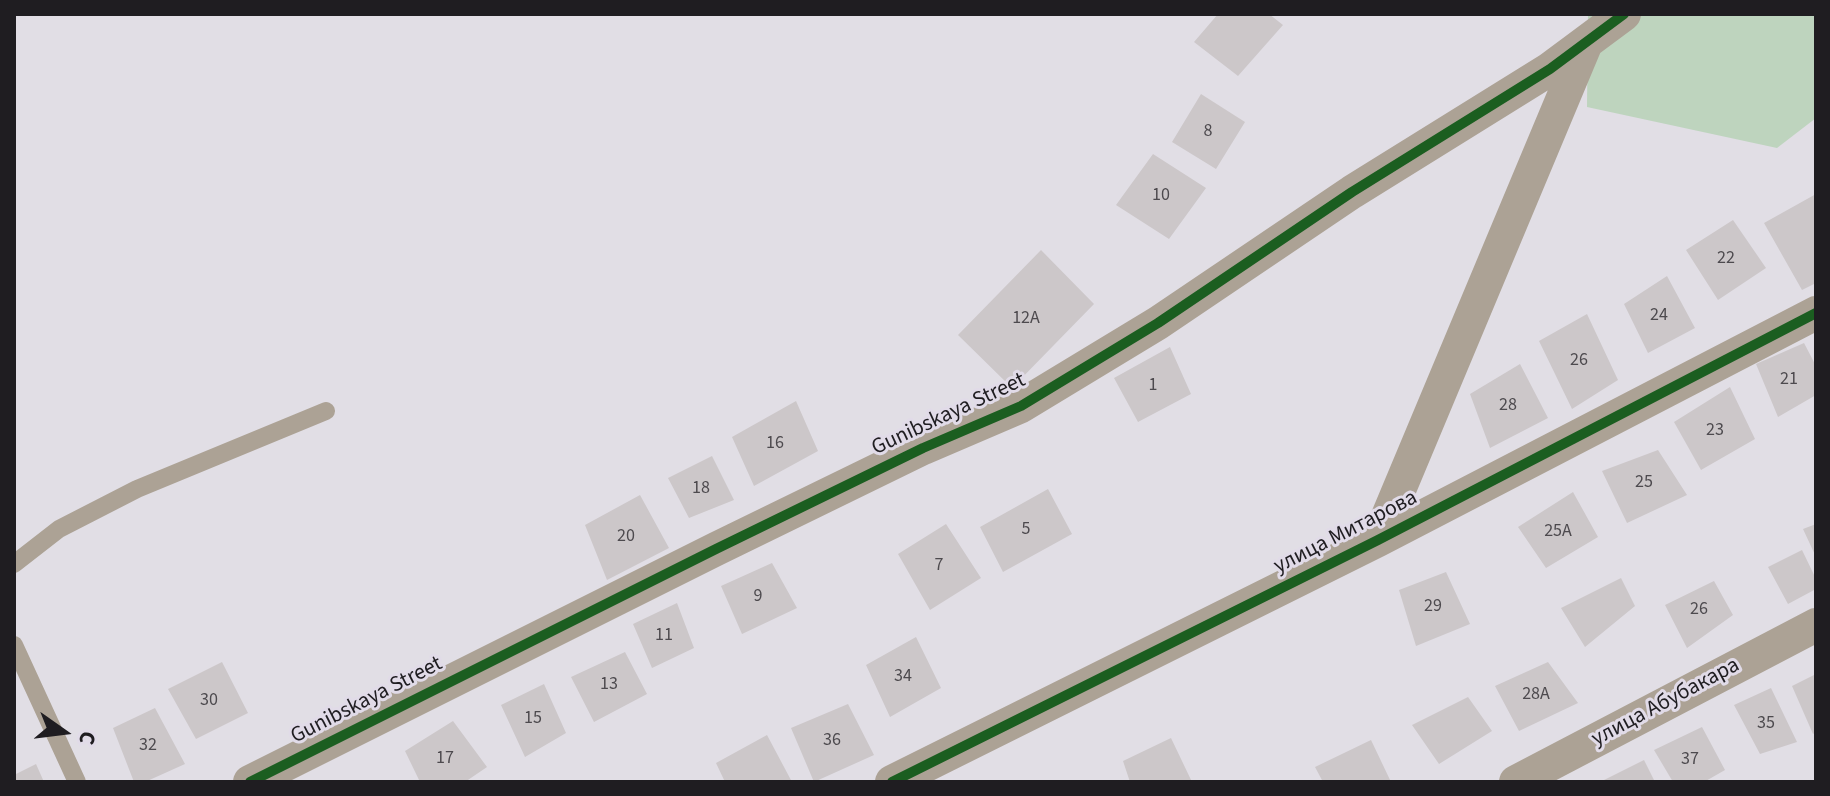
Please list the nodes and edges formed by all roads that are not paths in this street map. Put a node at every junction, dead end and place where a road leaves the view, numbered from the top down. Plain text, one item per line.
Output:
1 (1624, 14) edge
2 (1586, 43) junction
3 (1816, 313) edge
4 (326, 411) dead end
5 (1378, 540) junction
6 (14, 564) edge
7 (1816, 625) edge
8 (14, 645) edge
9 (77, 782) edge
10 (250, 782) edge
11 (892, 782) edge
12 (1516, 782) edge

1 - 2 street, Gunibskaya Street
2 - 5 street
2 - 10 street, Gunibskaya Street
3 - 5 street, улица Митарова
4 - 6 lane
5 - 11 street, улица Митарова
7 - 12 street, улица Абубакара
8 - 9 lane

